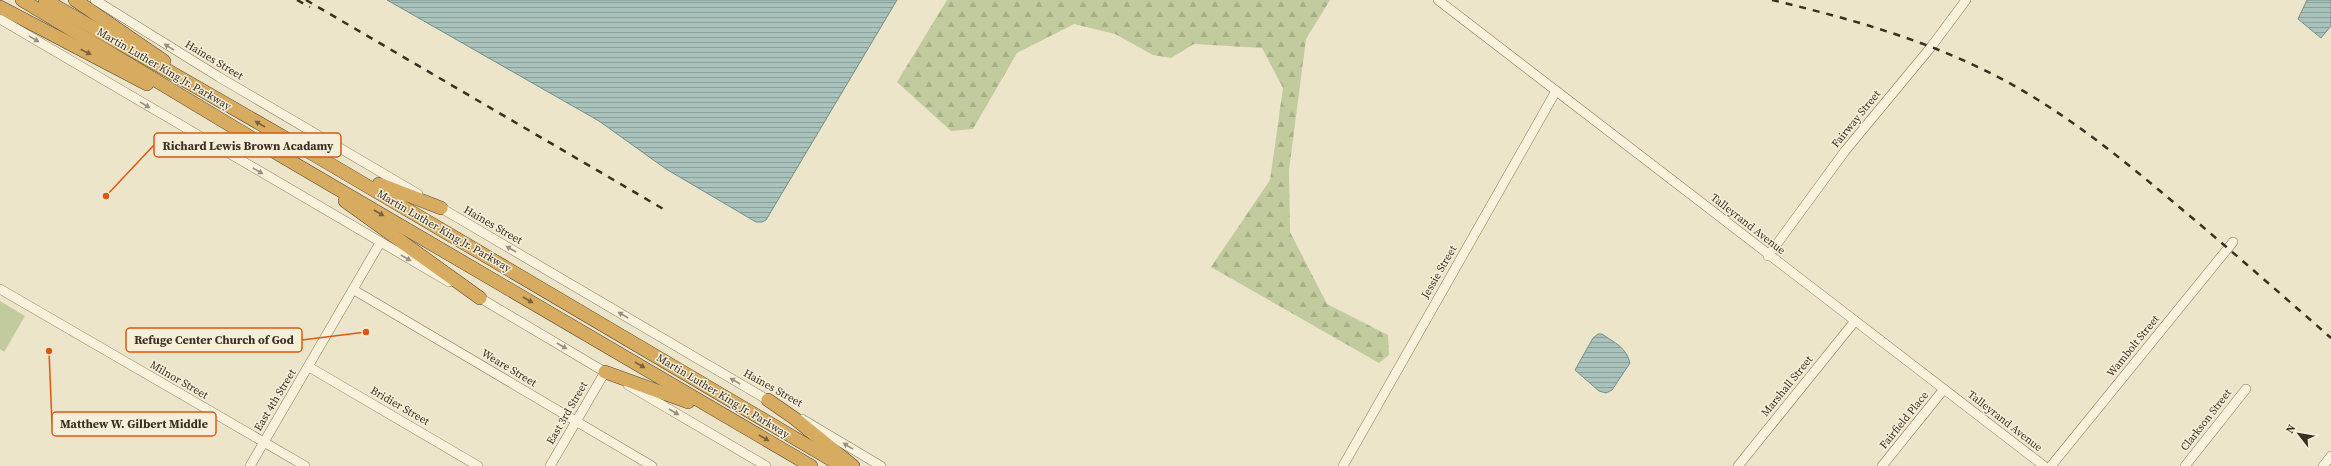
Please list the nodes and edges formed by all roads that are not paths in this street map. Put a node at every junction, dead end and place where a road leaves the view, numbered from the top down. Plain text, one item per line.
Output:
1 (22, 0) edge
2 (45, 0) edge
3 (75, 0) edge
4 (95, 0) edge
5 (1438, 0) edge
6 (1966, 0) edge
7 (1, 11) edge
8 (186, 81) junction
9 (1556, 91) junction
10 (246, 134) junction
11 (318, 157) junction
12 (285, 158) junction
13 (441, 208) junction
14 (2233, 242) dead end
15 (380, 243) junction
16 (1768, 256) junction
17 (0, 289) edge
18 (354, 290) junction
19 (480, 298) junction
20 (1855, 321) junction
21 (309, 367) junction
22 (605, 372) junction
23 (1944, 389) junction
24 (2246, 389) dead end
25 (768, 400) junction
26 (576, 422) junction
27 (747, 428) junction
28 (264, 443) junction
29 (2331, 456) edge
30 (250, 466) edge
31 (305, 466) edge
32 (478, 466) edge
33 (550, 466) edge
34 (652, 466) edge
35 (766, 466) edge
36 (811, 466) edge
37 (842, 466) edge
38 (853, 466) edge
39 (881, 466) edge
40 (1343, 466) edge
41 (1738, 466) edge
42 (1882, 466) edge
43 (2044, 466) edge
44 (2051, 466) edge
45 (2185, 466) edge
46 (2323, 466) edge

1 - 10 highway, Martin Luther King Jr. Parkway
2 - 8 highway, Martin Luther King Jr. Parkway
3 - 8 highway
13 -> 4 street, Haines Street
5 - 9 street, Talleyrand Avenue
6 - 16 street, Fairway Street
7 -> 10 highway
7 -> 15 street
11 -> 8 highway, Martin Luther King Jr. Parkway
9 - 16 street, Talleyrand Avenue
9 - 40 street, Jessie Street
10 - 12 highway, Martin Luther King Jr. Parkway
11 - 13 highway
11 - 37 highway, Martin Luther King Jr. Parkway
12 - 19 highway
12 -> 27 highway, Martin Luther King Jr. Parkway
25 -> 13 street, Haines Street
14 - 44 street, Wambolt Street
15 - 18 street, East 4th Street
15 -> 19 street
16 - 20 street, Talleyrand Avenue
17 - 28 street, Milnor Street
18 - 21 street, East 4th Street
18 - 26 street, Weare Street
19 -> 22 street
20 - 23 street, Talleyrand Avenue
20 - 41 street, Marshall Street
21 - 28 street, East 4th Street
21 - 32 street, Bridier Street
22 - 26 street, East 3rd Street
22 - 27 highway
22 -> 35 street
23 - 42 street, Fairfield Place
23 - 43 street, Talleyrand Avenue
24 - 45 street, Clarkson Street
25 - 38 highway
39 -> 25 street, Haines Street
26 - 33 street, East 3rd Street
26 - 34 street, Weare Street
27 -> 36 highway, Martin Luther King Jr. Parkway
28 - 30 street, East 4th Street
28 - 31 street, Milnor Street
29 - 46 street

